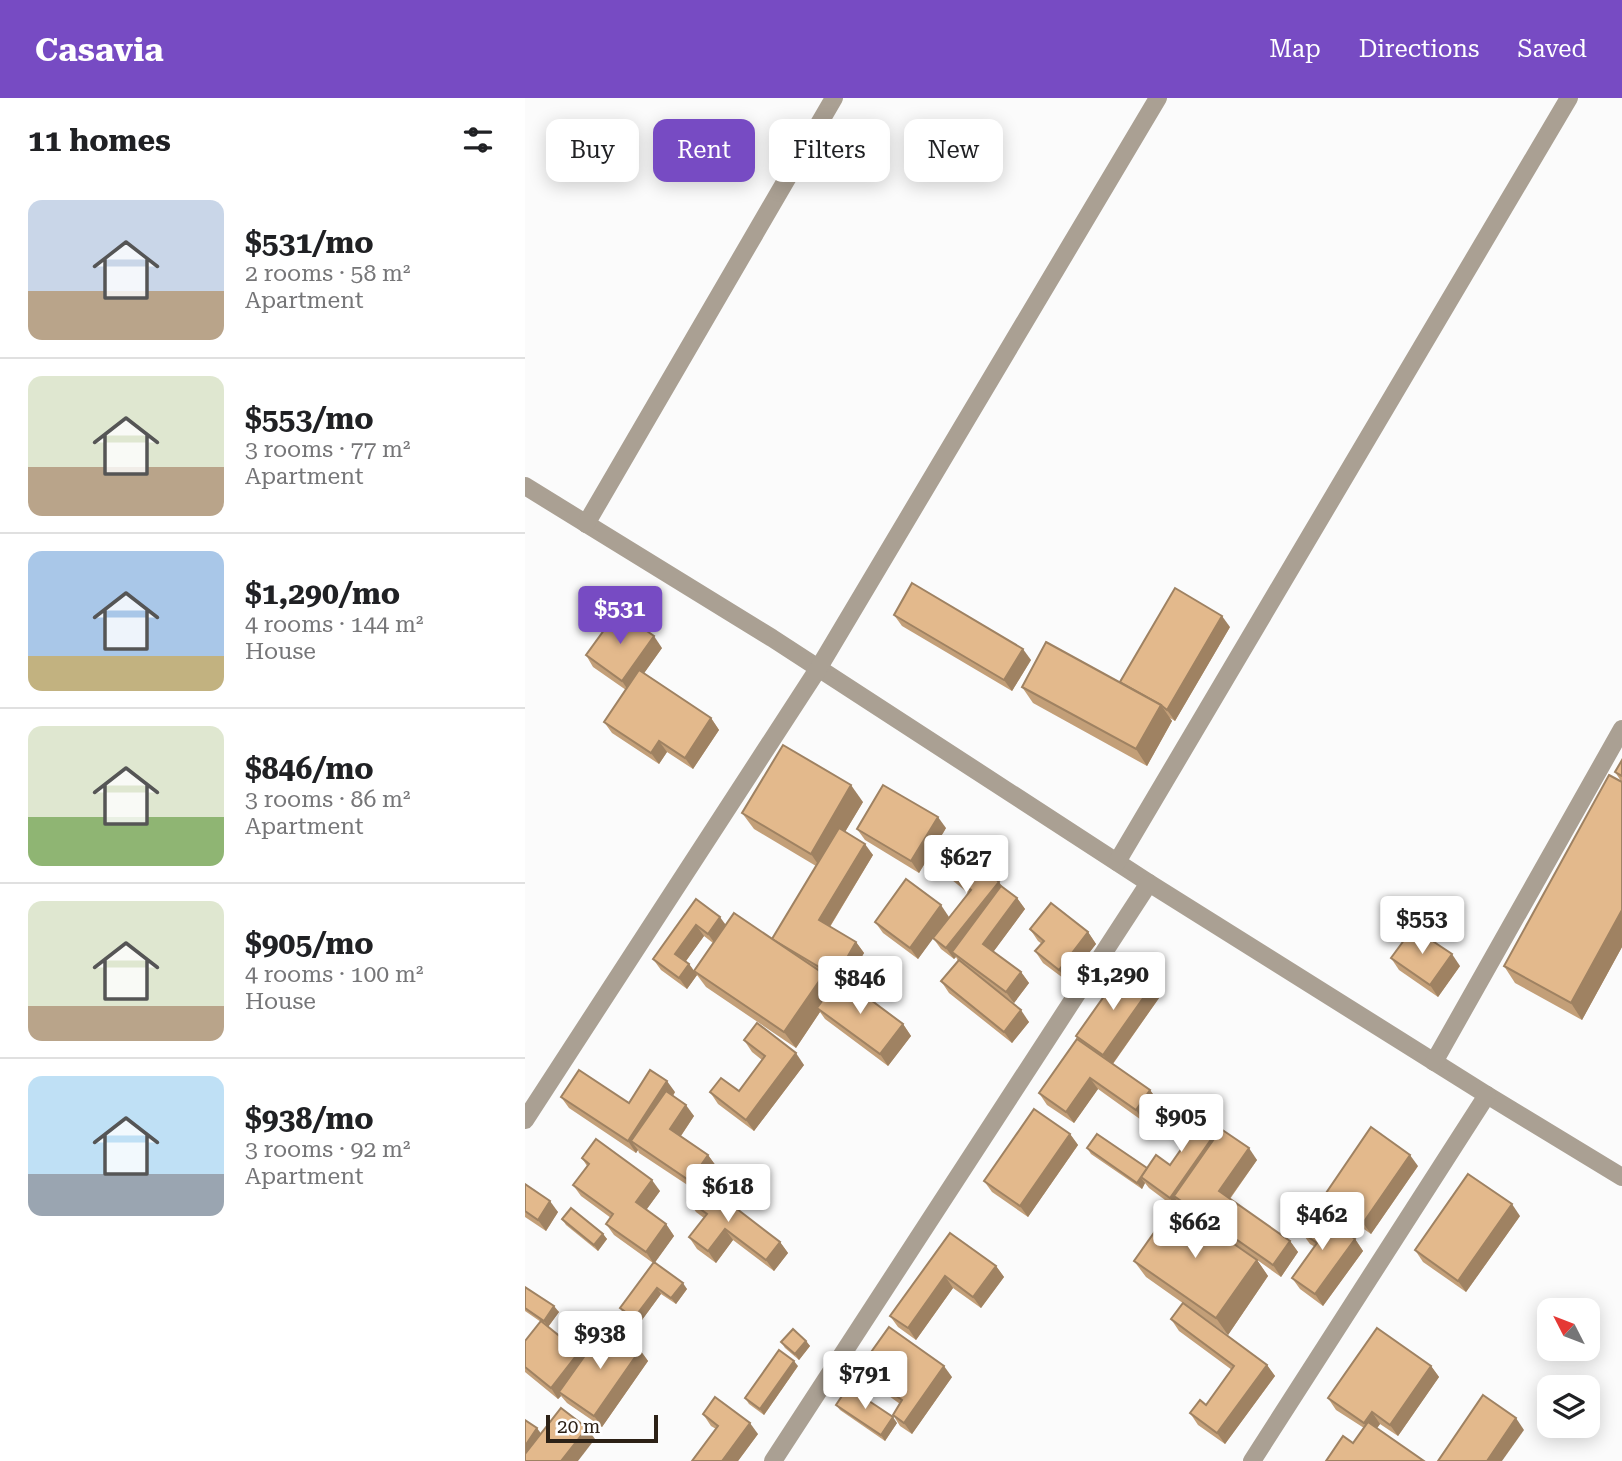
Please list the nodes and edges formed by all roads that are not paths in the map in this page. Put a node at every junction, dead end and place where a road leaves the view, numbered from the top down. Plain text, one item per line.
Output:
1 (834, 98) edge
2 (1158, 98) edge
3 (1569, 98) edge
4 (525, 486) edge
5 (586, 524) junction
6 (818, 669) junction
7 (1622, 729) edge
8 (1117, 862) junction
9 (1149, 883) junction
10 (1434, 1062) junction
11 (1487, 1095) junction
12 (525, 1120) edge
13 (1622, 1177) edge
14 (773, 1461) edge
15 (1252, 1461) edge

1 - 5 street
2 - 6 street
3 - 8 street
4 - 5 street
5 - 6 street
6 - 8 street
6 - 12 street
7 - 10 street
8 - 9 street
9 - 10 street
9 - 14 street
10 - 11 street
11 - 13 street
11 - 15 street

